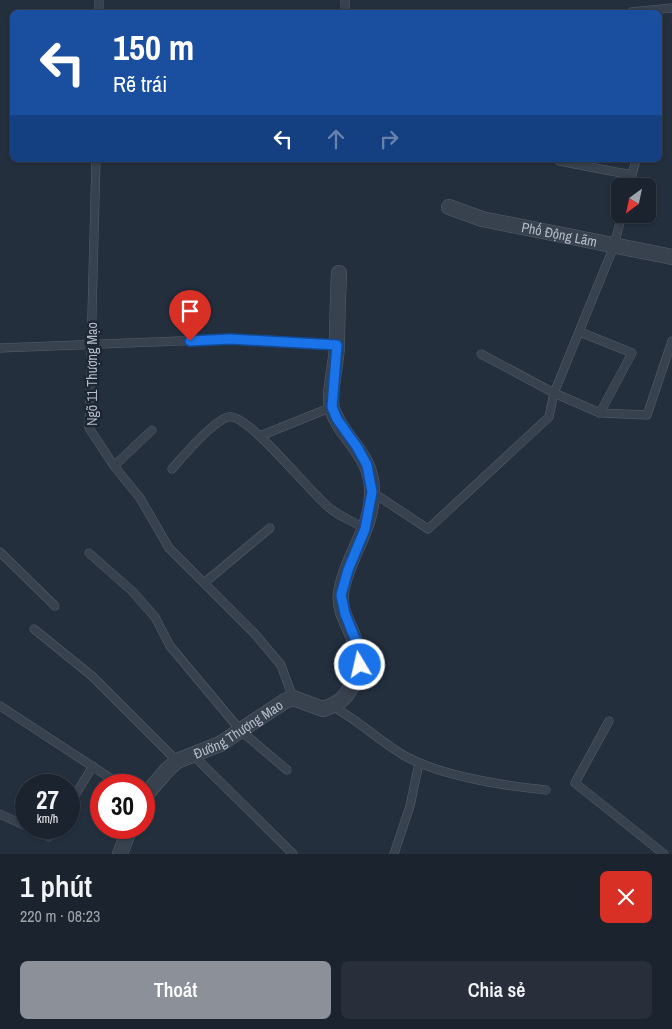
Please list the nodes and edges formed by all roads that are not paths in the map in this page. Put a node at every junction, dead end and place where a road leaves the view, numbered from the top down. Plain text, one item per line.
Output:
1 (672, 8) edge
2 (652, 10) edge
3 (96, 162) edge
4 (565, 162) edge
5 (635, 162) edge
6 (632, 174) junction
7 (631, 178) edge
8 (448, 207) dead end
9 (620, 223) edge
10 (614, 246) junction
11 (672, 257) edge
12 (339, 273) dead end
13 (580, 332) junction
14 (672, 341) edge
15 (337, 345) junction
16 (91, 346) junction
17 (0, 348) edge
18 (481, 354) dead end
19 (554, 392) junction
20 (332, 407) junction
21 (600, 412) junction
22 (152, 430) dead end
23 (260, 436) junction
24 (114, 466) junction
25 (172, 469) dead end
26 (372, 492) junction
27 (270, 528) dead end
28 (365, 529) junction
29 (0, 552) edge
30 (89, 553) dead end
31 (204, 583) junction
32 (55, 606) dead end
33 (34, 629) dead end
34 (293, 698) junction
35 (0, 706) edge
36 (332, 706) junction
37 (609, 721) dead end
38 (241, 730) junction
39 (194, 756) junction
40 (177, 761) junction
41 (419, 763) junction
42 (93, 766) junction
43 (287, 770) dead end
44 (105, 774) edge
45 (155, 784) edge
46 (80, 787) edge
47 (546, 790) dead end
48 (0, 814) edge
49 (15, 821) edge
50 (126, 839) edge
51 (120, 854) edge
52 (293, 854) edge
53 (394, 854) edge
54 (664, 854) edge

1 - 2 lane
3 - 16 lane, Ngõ 11 Thượng Mạo
4 - 6 lane
5 - 6 lane
6 - 7 lane
8 - 10 street, Phố Động Lãm
9 - 10 lane
10 - 11 street, Phố Động Lãm
10 - 13 lane
12 - 15 street
13 - 19 lane
13 - 21 lane
14 - 21 lane
15 - 16 lane
15 - 20 street
16 - 17 lane
16 - 24 lane, Ngõ 11 Thượng Mạo
18 - 19 lane
19 - 21 lane
19 - 26 lane
20 - 23 lane
20 - 26 street
22 - 24 lane
23 - 25 lane
23 - 28 lane
24 - 31 lane, Ngõ 11 Thượng Mạo
26 - 28 street
27 - 31 lane
28 - 36 street
29 - 32 lane
30 - 38 lane
31 - 34 lane, Ngõ 11 Thượng Mạo
33 - 40 lane
34 - 36 street, Đường Thượng Mao
34 - 38 street, Đường Thượng Mao
35 - 42 lane
36 - 41 lane
37 - 54 lane
38 - 39 street, Đường Thượng Mao
38 - 43 lane
39 - 40 street, Đường Thượng Mao
39 - 52 lane
40 - 45 street, Đường Thượng Mao
41 - 47 lane
41 - 53 lane
42 - 44 lane
42 - 46 lane
48 - 49 lane
50 - 51 street

